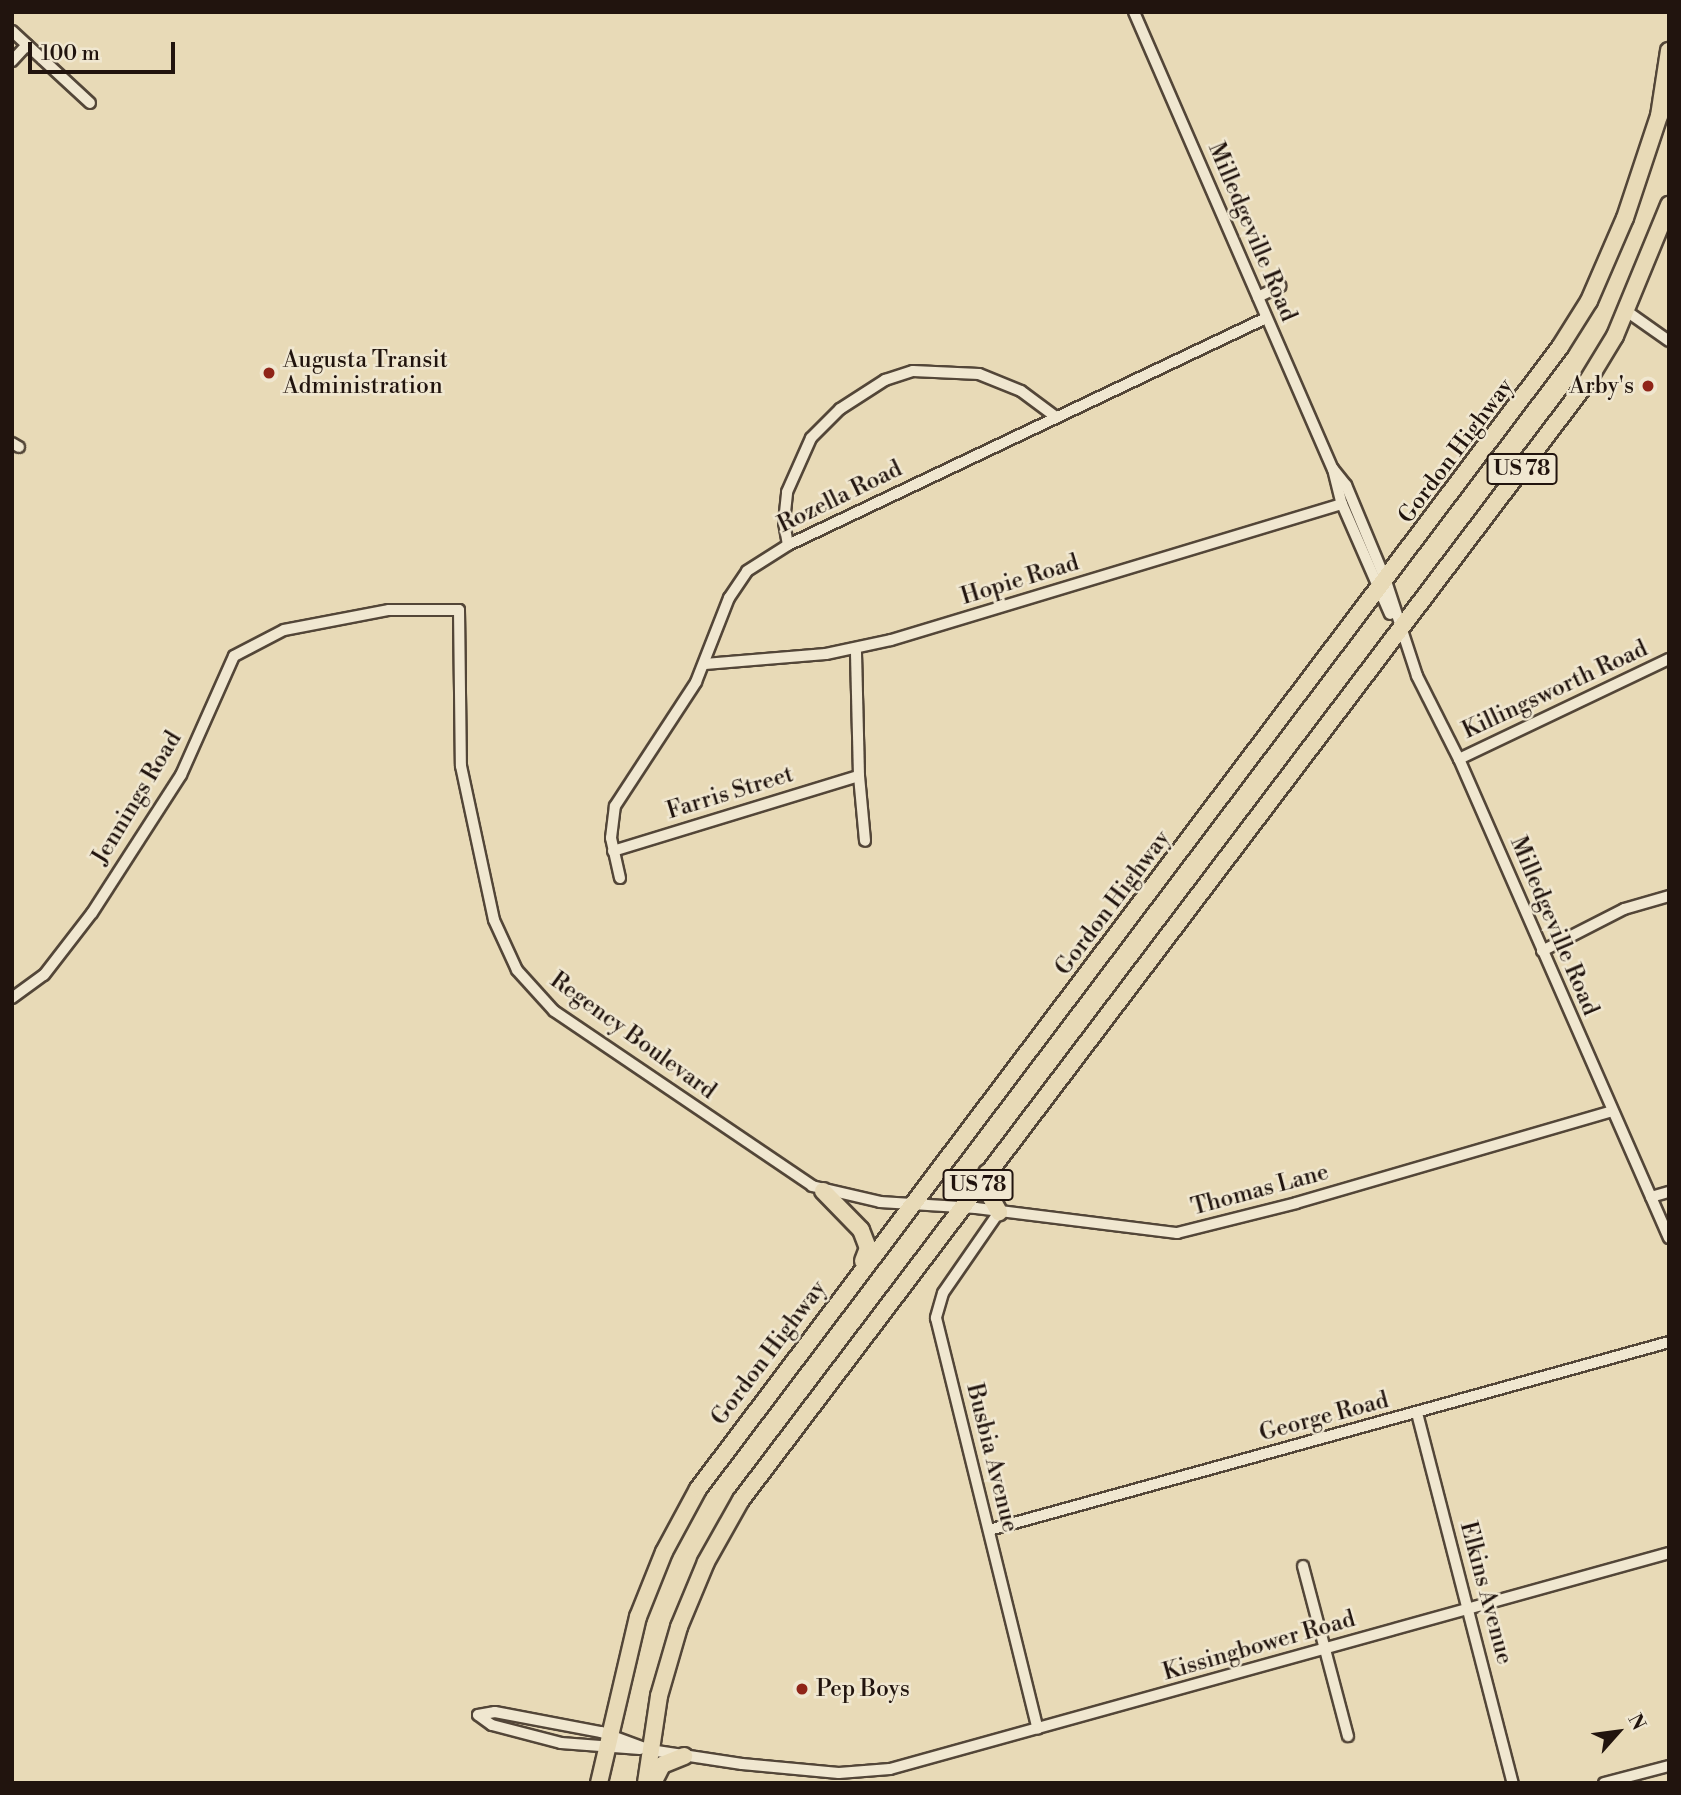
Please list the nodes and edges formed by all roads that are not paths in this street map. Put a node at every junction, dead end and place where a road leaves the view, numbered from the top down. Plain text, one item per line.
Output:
1 (1133, 12) edge
2 (12, 30) edge
3 (27, 45) junction
4 (1669, 51) edge
5 (12, 61) edge
6 (1666, 90) edge
7 (90, 103) dead end
8 (1669, 205) edge
9 (1281, 286) dead end
10 (1258, 297) junction
11 (1625, 310) junction
12 (1266, 318) junction
13 (1669, 341) edge
14 (1056, 417) junction
15 (1333, 469) junction
16 (1342, 503) junction
17 (788, 545) junction
18 (1382, 586) junction
19 (459, 610) joint
20 (1399, 631) junction
21 (856, 649) junction
22 (1669, 659) edge
23 (705, 664) junction
24 (1459, 759) junction
25 (859, 776) junction
26 (865, 841) dead end
27 (613, 850) junction
28 (620, 878) dead end
29 (1669, 896) edge
30 (1542, 951) junction
31 (12, 998) edge
32 (1610, 1112) junction
33 (987, 1174) junction
34 (823, 1191) junction
35 (1669, 1192) edge
36 (1651, 1197) junction
37 (911, 1204) junction
38 (961, 1207) junction
39 (999, 1212) junction
40 (1669, 1238) edge
41 (857, 1274) junction
42 (1669, 1342) edge
43 (1417, 1413) junction
44 (989, 1530) junction
45 (1669, 1553) edge
46 (1303, 1566) dead end
47 (1468, 1609) junction
48 (1323, 1649) junction
49 (1038, 1729) junction
50 (1348, 1737) dead end
51 (605, 1742) junction
52 (650, 1749) junction
53 (684, 1756) junction
54 (1669, 1766) edge
55 (859, 1778) edge
56 (599, 1783) edge
57 (646, 1783) edge
58 (653, 1783) edge
59 (1513, 1783) edge
60 (1604, 1783) edge

1 - 10 street, Milledgeville Road
2 - 3 street
3 - 5 street
3 - 7 street
4 - 6 highway, Gordon Highway / US 78
6 - 18 highway, Gordon Highway / US 78
8 - 11 highway, US 78
9 - 10 street
10 - 12 street, Milledgeville Road
11 - 13 street
11 - 20 highway, US 78
12 - 14 street, Rozella Road
12 - 15 street, Milledgeville Road
14 - 17 street, Rozella Road
14 - 17 street
15 - 16 street, Milledgeville Road
15 - 18 street, Milledgeville Road
16 - 18 street, Milledgeville Road
16 - 21 street, Hopie Road
17 - 23 street, Rozella Road
18 - 20 street, Milledgeville Road
18 - 37 highway, Gordon Highway / US 78
19 - 31 street, Jennings Road
19 - 34 street, Regency Boulevard
20 - 24 street, Milledgeville Road
20 - 33 highway, US 78
21 - 23 street, Hopie Road
21 - 25 street
22 - 24 street, Killingsworth Road
23 - 27 street, Rozella Road
24 - 30 street, Milledgeville Road
25 - 26 street
25 - 27 street, Farris Street
27 - 28 street, Rozella Road
29 - 30 street
30 - 32 street, Milledgeville Road
32 - 36 street, Milledgeville Road
32 - 39 street, Thomas Lane
33 - 38 highway, US 78
33 - 39 highway
34 - 37 street, Regency Boulevard
34 - 41 highway
35 - 36 street
36 - 40 street, Milledgeville Road
37 - 38 street, Thomas Lane
37 - 41 highway, Gordon Highway / US 78
38 - 39 street, Thomas Lane
38 - 52 highway, US 78
39 - 44 street, Busbia Avenue
41 - 51 highway, Gordon Highway / US 78
42 - 43 street, George Road
43 - 44 street, George Road
43 - 47 street, Elkins Avenue
44 - 49 street, Busbia Avenue
45 - 47 street, Kissingbower Road
46 - 48 street
47 - 48 street, Kissingbower Road
47 - 59 street, Elkins Avenue
48 - 49 street, Kissingbower Road
48 - 50 street
49 - 55 street, Kissingbower Road
51 - 51 street, Kissingbower Road
51 - 52 street, Kissingbower Road
51 - 56 highway, Gordon Highway / US 78
52 - 53 street, Kissingbower Road
52 - 57 highway, US 78
53 - 55 street, Kissingbower Road
53 - 58 highway
54 - 60 street

